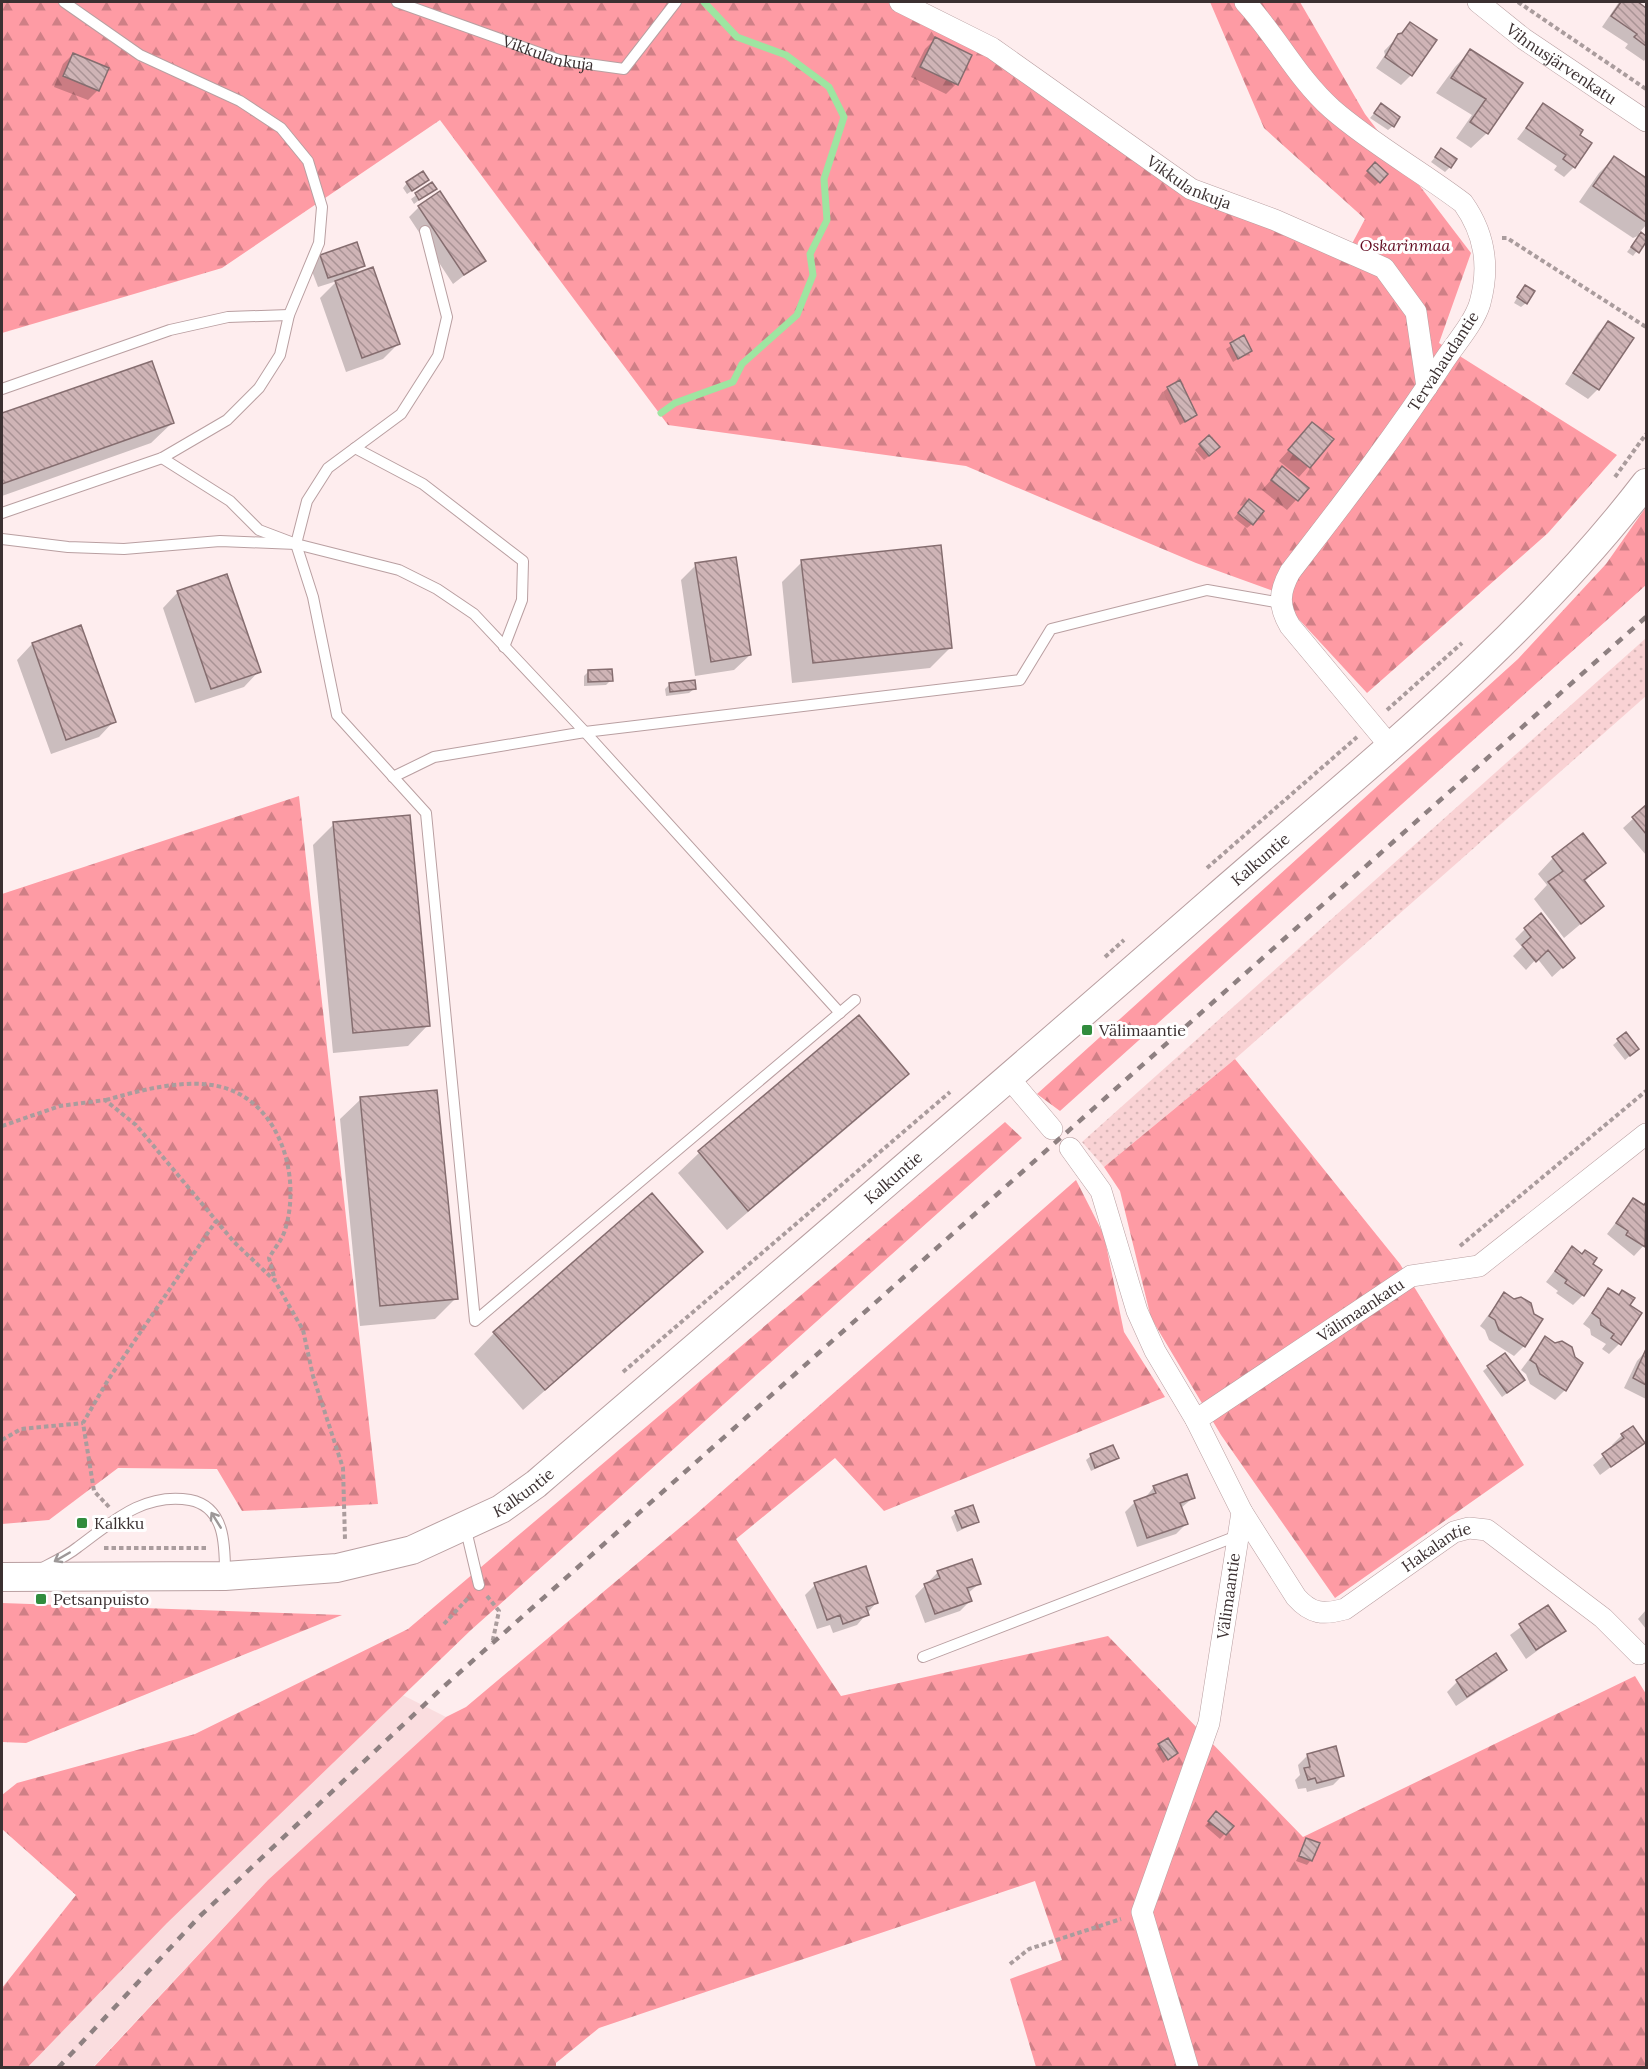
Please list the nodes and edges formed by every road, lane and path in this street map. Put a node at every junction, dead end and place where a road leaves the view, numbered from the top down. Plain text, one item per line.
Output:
1 (64, 2) edge
2 (398, 2) edge
3 (676, 2) edge
4 (900, 2) edge
5 (1245, 2) edge
6 (1478, 2) edge
7 (1518, 2) edge
8 (1647, 89) edge
9 (1647, 121) edge
10 (425, 231) dead end
11 (1482, 238) junction
12 (289, 315) junction
13 (1647, 327) edge
14 (1427, 387) junction
15 (2, 389) edge
16 (1647, 434) edge
17 (355, 448) junction
18 (162, 458) junction
19 (1647, 483) edge
20 (1609, 485) dead end
21 (2, 513) edge
22 (2, 539) edge
23 (296, 544) junction
24 (1281, 603) junction
25 (1466, 639) dead end
26 (504, 647) junction
27 (1373, 723) junction
28 (585, 732) junction
29 (1390, 746) junction
30 (393, 777) junction
31 (1201, 873) dead end
32 (1129, 936) dead end
33 (1102, 960) dead end
34 (855, 1000) dead end
35 (840, 1013) junction
36 (1009, 1078) junction
37 (958, 1085) dead end
38 (1647, 1091) edge
39 (105, 1100) junction
40 (2, 1126) edge
41 (1052, 1129) dead end
42 (1647, 1134) edge
43 (1070, 1148) dead end
44 (216, 1221) junction
45 (1452, 1253) dead end
46 (276, 1281) junction
47 (619, 1376) dead end
48 (1196, 1420) junction
49 (83, 1423) junction
50 (2, 1440) edge
51 (1242, 1512) junction
52 (118, 1518) junction
53 (465, 1526) junction
54 (1237, 1536) junction
55 (355, 1539) dead end
56 (345, 1541) junction
57 (334, 1542) dead end
58 (225, 1548) junction
59 (77, 1549) junction
60 (225, 1576) junction
61 (14, 1577) edge
62 (479, 1585) dead end
63 (462, 1605) dead end
64 (499, 1611) dead end
65 (444, 1624) dead end
66 (492, 1644) dead end
67 (923, 1657) dead end
68 (1642, 1659) edge
69 (1142, 1912) junction
70 (1010, 1964) dead end
71 (1188, 2067) edge

1 - 12 lane
2 - 3 lane, Vikkulankuja
4 - 14 street, Vikkulankuja
5 - 11 street, Tervahaudantie
6 - 9 street, Vihnusjärvenkatu
7 - 8 path
10 - 17 lane
11 - 13 path
11 - 14 street, Tervahaudantie
12 - 15 lane
12 - 18 lane
14 - 24 street, Tervahaudantie
16 - 20 path
17 - 23 lane
17 - 26 lane
18 - 21 lane
18 - 23 lane
19 - 29 street, Kalkuntie
22 - 23 lane
23 - 26 lane
23 - 30 lane
24 - 27 street
24 - 28 lane
25 - 27 path
26 - 28 lane
27 - 29 street
27 - 31 path
28 - 30 lane
28 - 35 lane
29 - 36 street, Kalkuntie
30 - 35 lane
32 - 33 path
34 - 35 lane
36 - 41 street
36 - 53 street, Kalkuntie
37 - 47 path
38 - 45 path
39 - 40 path
39 - 44 path
39 - 46 path
42 - 48 street, Välimaankatu
43 - 48 street
44 - 46 path
44 - 49 path
46 - 56 path
48 - 51 street
49 - 50 path
49 - 52 path
51 - 54 street, Välimaantie
51 - 68 street, Hakalantie
58 -> 52 lane
52 - 59 lane
53 - 60 street, Kalkuntie
53 - 62 lane
54 - 67 lane
54 - 69 street, Välimaantie
55 - 56 path
56 - 57 path
58 - 59 path
58 - 60 lane
59 -> 61 lane
60 - 61 street, Kalkuntie
63 - 65 path
64 - 66 path
69 - 70 path
69 - 71 street

